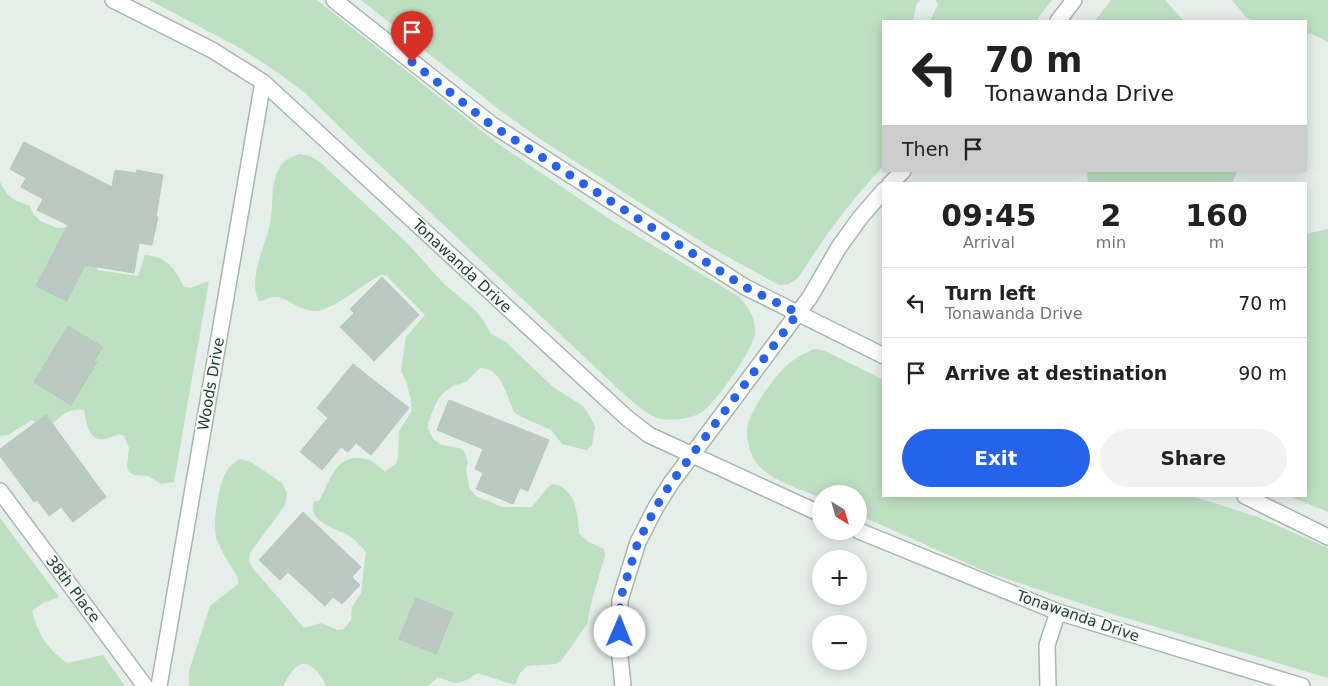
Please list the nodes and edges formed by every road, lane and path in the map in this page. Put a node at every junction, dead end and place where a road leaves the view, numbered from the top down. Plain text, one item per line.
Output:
1 (113, 0) edge
2 (334, 0) edge
3 (1074, 0) edge
4 (1059, 20) edge
5 (264, 82) junction
6 (902, 172) edge
7 (892, 182) edge
8 (882, 192) edge
9 (798, 313) junction
10 (882, 355) edge
11 (693, 454) junction
12 (0, 492) edge
13 (1247, 497) edge
14 (812, 510) edge
15 (868, 535) edge
16 (1328, 537) edge
17 (1058, 612) junction
18 (145, 686) edge
19 (159, 686) edge
20 (623, 686) edge
21 (1048, 686) edge
22 (1302, 686) edge

1 - 5 street, Tonawanda Drive
2 - 9 street
3 - 4 street
5 - 11 street, Tonawanda Drive
5 - 19 street, Woods Drive
6 - 7 street
8 - 9 street
9 - 10 street
9 - 11 street
11 - 14 street, Tonawanda Drive
11 - 20 street
12 - 18 street, 38th Place
13 - 16 street
15 - 17 street, Tonawanda Drive
17 - 21 street
17 - 22 street, Tonawanda Drive

